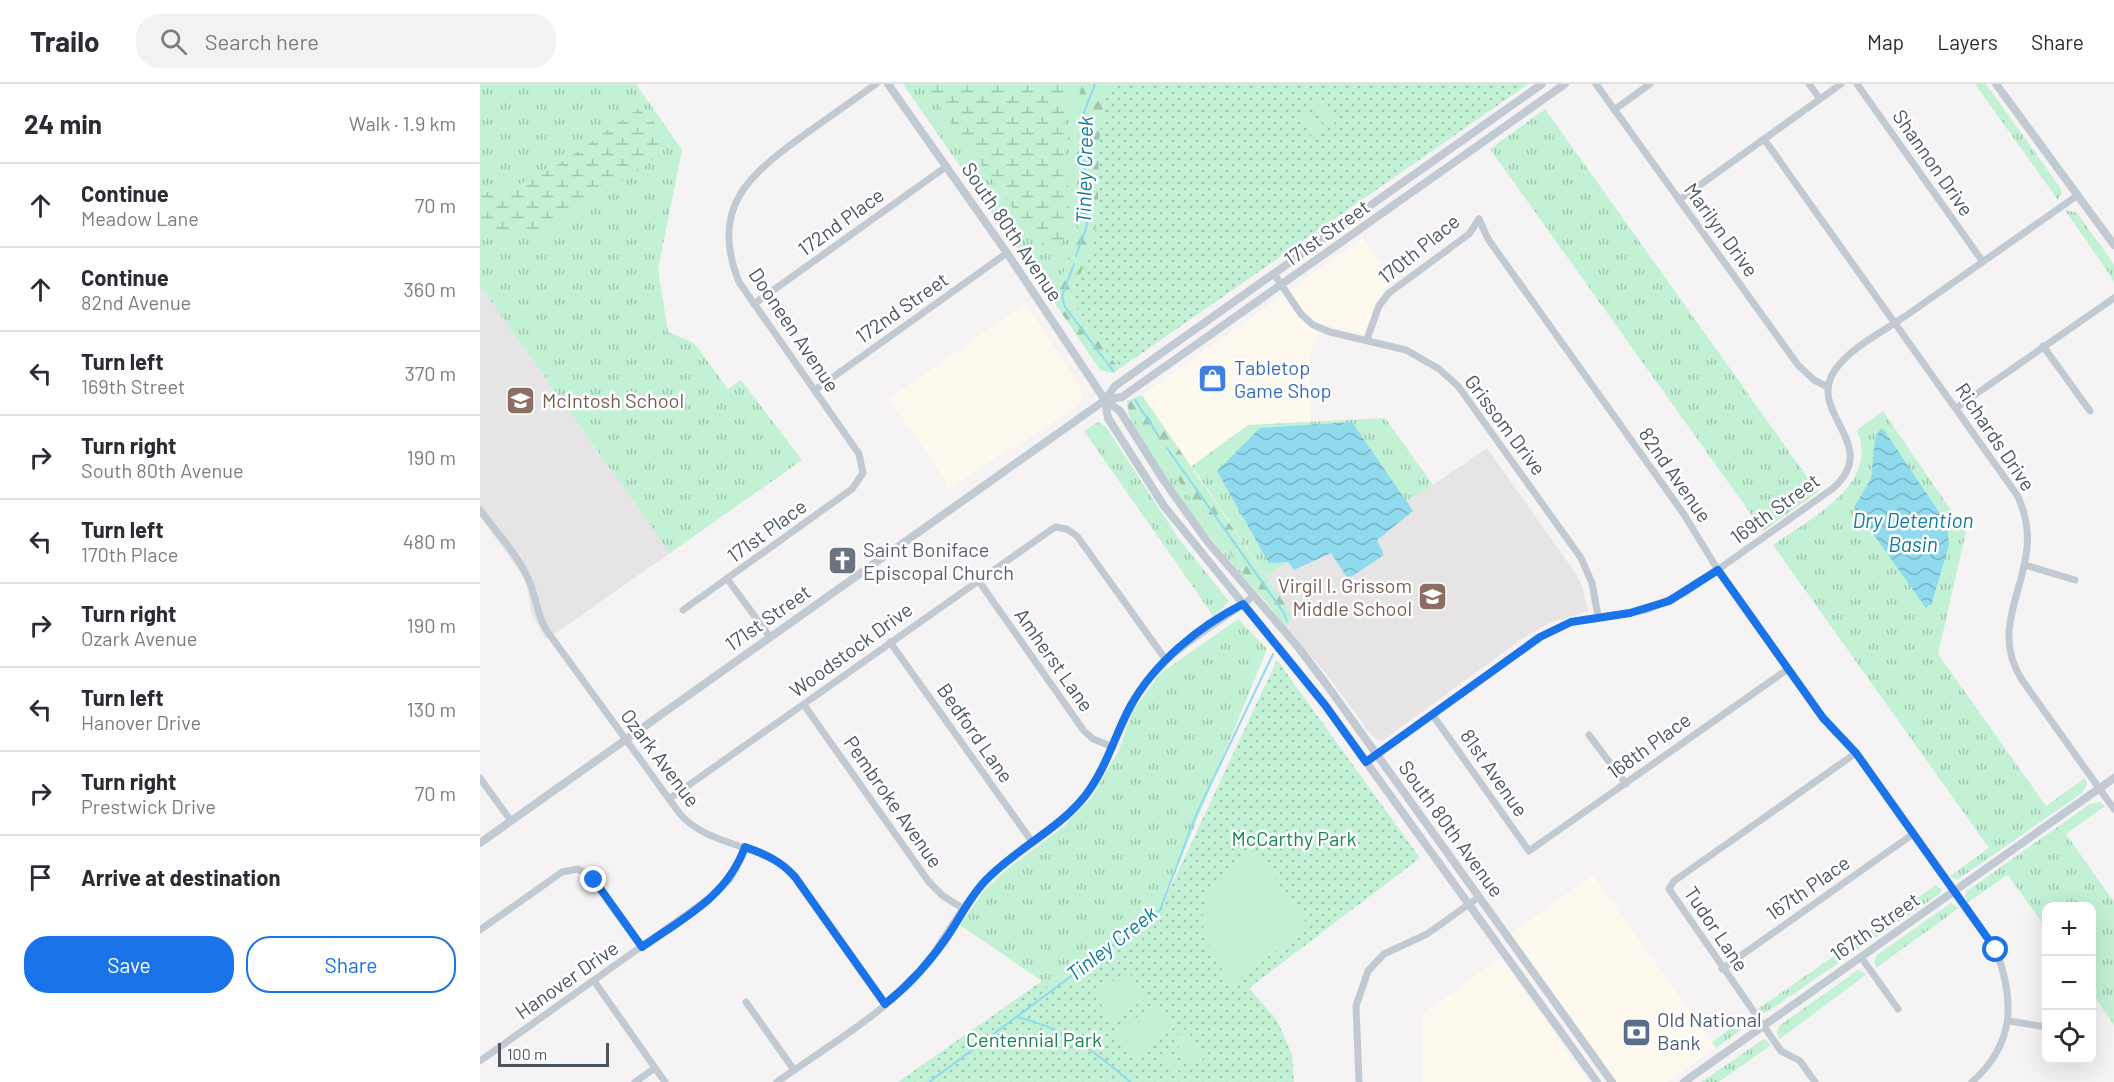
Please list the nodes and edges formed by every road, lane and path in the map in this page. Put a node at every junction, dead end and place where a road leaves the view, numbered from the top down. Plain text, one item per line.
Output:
1 (876, 84) edge
2 (888, 84) edge
3 (1542, 84) edge
4 (1564, 84) edge
5 (1596, 84) edge
6 (1650, 84) edge
7 (1809, 84) edge
8 (1840, 84) edge
9 (1857, 84) edge
10 (1996, 84) edge
11 (1820, 99) junction
12 (1614, 110) junction
13 (1764, 139) junction
14 (947, 166) junction
15 (2078, 195) junction
16 (1679, 200) junction
17 (1479, 219) joint
18 (2114, 245) edge
19 (1007, 253) junction
20 (1983, 262) junction
21 (1274, 274) junction
22 (1282, 285) junction
23 (2114, 298) edge
24 (754, 304) junction
25 (1895, 323) junction
26 (1367, 339) junction
27 (2043, 346) junction
28 (1828, 387) junction
29 (815, 390) junction
30 (1105, 400) junction
31 (1956, 408) junction
32 (2090, 411) dead end
33 (863, 473) joint
34 (480, 510) edge
35 (2025, 565) junction
36 (1718, 570) junction
37 (728, 580) junction
38 (978, 580) junction
39 (2075, 580) dead end
40 (1254, 596) junction
41 (1243, 604) junction
42 (684, 610) dead end
43 (1598, 616) junction
44 (770, 637) junction
45 (890, 642) junction
46 (1166, 660) junction
47 (1788, 669) junction
48 (804, 705) junction
49 (1432, 714) junction
50 (1590, 735) dead end
51 (626, 740) junction
52 (1113, 747) junction
53 (1856, 753) junction
54 (1377, 754) junction
55 (1366, 762) junction
56 (480, 778) edge
57 (2114, 778) edge
58 (1626, 784) junction
59 (2099, 789) junction
60 (669, 799) junction
61 (2114, 809) edge
62 (511, 821) junction
63 (1913, 834) junction
64 (480, 843) edge
65 (1033, 843) junction
66 (745, 847) junction
67 (1529, 851) joint
68 (1954, 892) junction
69 (1479, 897) junction
70 (1468, 905) junction
71 (964, 909) junction
72 (480, 930) edge
73 (642, 947) junction
74 (1861, 957) junction
75 (1722, 969) junction
76 (594, 981) junction
77 (746, 1002) dead end
78 (885, 1004) junction
79 (1898, 1008) dead end
80 (2009, 1021) junction
81 (2042, 1025) edge
82 (1763, 1026) junction
83 (480, 1061) edge
84 (655, 1068) junction
85 (794, 1070) junction
86 (1686, 1081) edge
87 (635, 1082) edge
88 (665, 1082) edge
89 (777, 1082) edge
90 (1359, 1082) edge
91 (1597, 1082) edge
92 (1612, 1082) edge
93 (1815, 1082) edge
94 (1972, 1082) edge

1 - 24 street, Dooneen Avenue
2 - 14 street, South 80th Avenue
3 - 21 street, 171st Street
4 - 22 street, 171st Street
5 - 12 street, Marilyn Drive
6 - 12 street
7 - 11 street
8 - 11 street
9 - 20 street, Shannon Drive
10 - 15 street
11 - 13 street
12 - 16 street, Marilyn Drive
13 - 16 street
13 - 25 street, Richards Drive
14 - 19 street, South 80th Avenue
14 - 24 street, 172nd Place
15 - 18 street
15 - 20 street
16 - 28 street, Marilyn Drive
17 - 26 street, 170th Place
17 - 36 street, 82nd Avenue
19 - 29 street, 172nd Street
19 - 30 street, South 80th Avenue
20 - 25 street
21 - 22 street, Grissom Drive
21 - 30 street, 171st Street
22 - 26 street, Grissom Drive
22 - 30 street, 171st Street
23 - 27 street
24 - 29 street, Dooneen Avenue
25 - 28 street
25 - 31 street, Richards Drive
26 - 43 street, Grissom Drive
27 - 31 street
27 - 32 street
28 - 36 street, 169th Street
29 - 33 street, Dooneen Avenue
30 - 40 street, South 80th Avenue
30 - 41 street, South 80th Avenue
30 - 44 street, 171st Street
31 - 35 street, Richards Drive
33 - 37 street, 171st Place
34 - 51 street, Ozark Avenue
35 - 39 street
35 - 59 street, Richards Drive
36 - 43 street, 169th Street
36 - 47 street, 82nd Avenue
37 - 42 street, 171st Place
37 - 44 street
38 - 45 street, Woodstock Drive
38 - 46 street, Woodstock Drive
38 - 52 street, Amherst Lane
40 - 41 street
40 - 54 street, South 80th Avenue
41 - 46 street
41 - 55 street, South 80th Avenue
43 - 49 street, 169th Street
44 - 51 street, 171st Street
45 - 48 street, Woodstock Drive
45 - 65 street, Bedford Lane
46 - 52 street
47 - 53 street, 82nd Avenue
47 - 58 street, 168th Place
48 - 60 street, Woodstock Drive
48 - 71 street, Pembroke Avenue
49 - 54 street, 169th Street
49 - 67 street, 81st Avenue
50 - 58 street
51 - 60 street, Ozark Avenue
51 - 62 street, 171st Street
52 - 65 street
53 - 63 street, 82nd Avenue
53 - 75 street, Tudor Lane
54 - 55 street, 169th Street
54 - 69 street, South 80th Avenue
55 - 70 street, South 80th Avenue
56 - 62 street
57 - 59 street, 167th Street
58 - 67 street, 168th Place
59 - 61 street, Richards Drive
59 - 68 street, 167th Street
60 - 66 street, Ozark Avenue
62 - 64 street, 171st Street
63 - 68 street, 82nd Avenue
63 - 75 street, 167th Place
65 - 71 street
66 - 73 street, Hanover Drive
66 - 78 street, Ozark Avenue
68 - 74 street, 167th Street
68 - 80 street, 82nd Avenue
69 - 70 street
69 - 92 street, South 80th Avenue
70 - 90 street
70 - 91 street, South 80th Avenue
71 - 78 street
72 - 73 street
73 - 76 street, Hanover Drive
74 - 79 street
74 - 82 street, 167th Street
75 - 82 street, Tudor Lane
76 - 83 street, Hanover Drive
76 - 84 street
77 - 85 street
78 - 85 street
80 - 81 street
80 - 94 street
82 - 86 street, 167th Street
82 - 93 street, Tudor Lane
84 - 87 street
84 - 88 street
85 - 89 street

